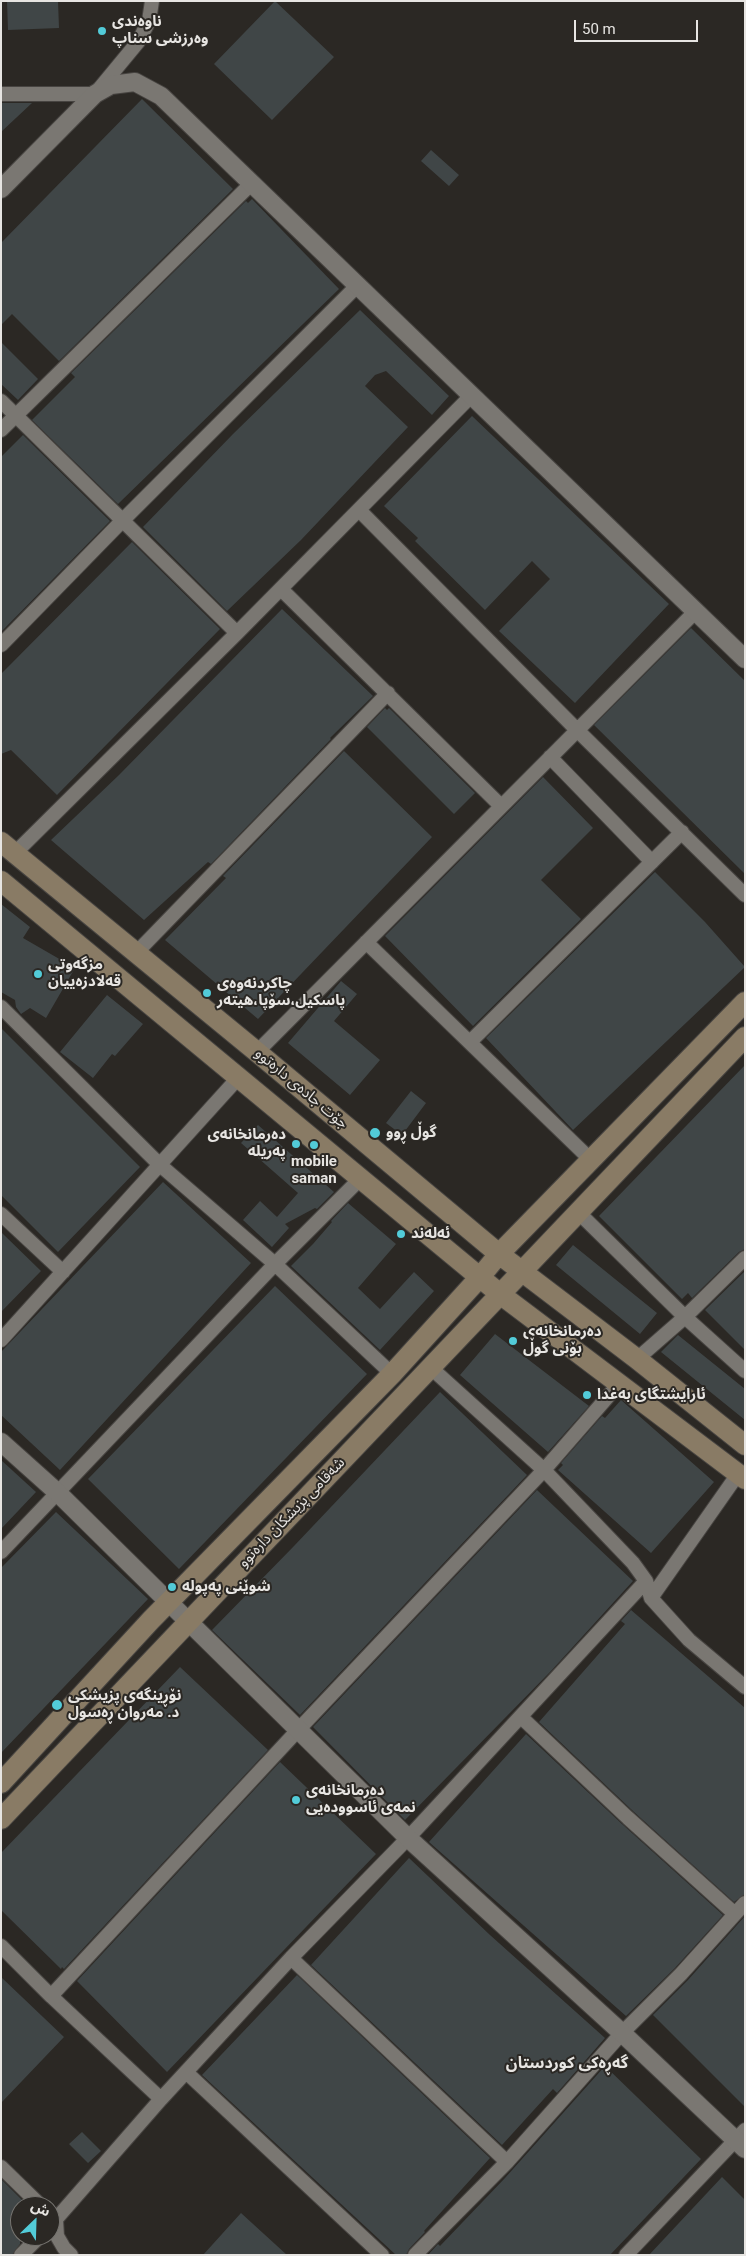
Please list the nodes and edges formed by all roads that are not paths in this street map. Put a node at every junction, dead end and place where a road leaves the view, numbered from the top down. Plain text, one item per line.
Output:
1 (152, 1) edge
2 (1, 94) edge
3 (95, 94) junction
4 (250, 184) junction
5 (1, 189) edge
6 (358, 286) junction
7 (472, 395) junction
8 (1, 401) edge
9 (16, 416) junction
10 (1, 430) edge
11 (359, 510) junction
12 (122, 520) junction
13 (281, 589) junction
14 (695, 612) junction
15 (237, 633) junction
16 (1, 645) edge
17 (745, 659) edge
18 (388, 693) junction
19 (577, 730) junction
20 (550, 757) junction
21 (501, 806) junction
22 (682, 832) junction
23 (8, 847) edge
24 (652, 862) junction
25 (1, 880) edge
26 (745, 895) edge
27 (366, 942) junction
28 (137, 952) junction
29 (745, 1002) edge
30 (1, 1007) edge
31 (745, 1037) edge
32 (471, 1041) junction
33 (257, 1052) junction
34 (239, 1077) junction
35 (591, 1160) junction
36 (160, 1165) junction
37 (361, 1178) junction
38 (578, 1212) junction
39 (1, 1214) edge
40 (499, 1254) junction
41 (745, 1258) edge
42 (275, 1264) junction
43 (63, 1272) junction
44 (521, 1272) junction
45 (480, 1277) junction
46 (500, 1294) junction
47 (685, 1317) junction
48 (1, 1340) edge
49 (637, 1359) junction
50 (430, 1367) junction
51 (745, 1371) edge
52 (392, 1374) junction
53 (618, 1385) junction
54 (1, 1442) edge
55 (745, 1445) edge
56 (544, 1470) junction
57 (741, 1476) edge
58 (58, 1493) junction
59 (1, 1552) edge
60 (646, 1581) junction
61 (651, 1598) junction
62 (169, 1602) junction
63 (188, 1622) junction
64 (745, 1687) edge
65 (521, 1717) junction
66 (298, 1730) junction
67 (1, 1783) edge
68 (1, 1819) edge
69 (408, 1838) junction
70 (745, 1903) edge
71 (735, 1914) junction
72 (1, 1946) edge
73 (291, 1958) junction
74 (52, 1996) junction
75 (622, 2033) junction
76 (186, 2072) junction
77 (161, 2099) junction
78 (742, 2139) edge
79 (507, 2162) junction
80 (1, 2167) edge
81 (31, 2196) edge
82 (60, 2212) edge
83 (60, 2241) edge
84 (30, 2246) edge
85 (21, 2255) edge
86 (71, 2255) edge
87 (382, 2255) edge
88 (415, 2255) edge
89 (626, 2255) edge

1 - 3 street
2 - 3 street
3 - 4 street
3 - 5 street
4 - 6 street
4 - 9 street
6 - 7 street
6 - 12 street
7 - 11 street
7 - 14 street
8 - 9 street
9 - 10 street
9 - 12 street
11 - 13 street
11 - 19 street
12 - 15 street
12 - 16 street
13 - 15 street
13 - 18 street
14 - 17 street
14 - 19 street
15 - 23 street
18 - 21 street
18 - 28 street
19 - 20 street
19 - 22 street
20 - 21 street
20 - 24 street
21 - 27 street
22 - 24 street
22 - 26 street
23 - 28 main road, جۆت جادەی دارەتوو
24 - 32 street
25 - 34 main road, جۆت جادەی دارەتوو
27 - 32 street
27 - 33 street
28 - 33 main road, جۆت جادەی دارەتوو
29 - 35 main road, شەقامی پزیشکان دارەتوو
30 - 36 street
31 - 38 main road, شەقامی پزیشکان دارەتوو
32 - 35 street
33 - 40 main road, جۆت جادەی دارەتوو
34 - 36 street
34 - 37 main road, جۆت جادەی دارەتوو
35 - 40 main road, شەقامی پزیشکان دارەتوو
36 - 42 street
36 - 43 street
37 - 42 street
37 - 45 main road, جۆت جادەی دارەتوو
38 - 44 main road, شەقامی پزیشکان دارەتوو
38 - 47 street
39 - 43 street
40 - 44 main road, جۆت جادەی دارەتوو
40 - 45 main road, شەقامی پزیشکان دارەتوو
41 - 47 street
42 - 52 street
42 - 58 street
43 - 48 street
44 - 46 main road, شەقامی پزیشکان دارەتوو
44 - 49 main road, جۆت جادەی دارەتوو
45 - 46 main road, جۆت جادەی دارەتوو
45 - 52 main road, شەقامی پزیشکان دارەتوو
46 - 50 main road, شەقامی پزیشکان دارەتوو
46 - 53 main road, جۆت جادەی دارەتوو
47 - 49 street
47 - 51 street
49 - 55 main road, جۆت جادەی دارەتوو
50 - 56 street
50 - 63 main road, شەقامی پزیشکان دارەتوو
52 - 62 main road, شەقامی پزیشکان دارەتوو
53 - 56 street
53 - 57 main road, جۆت جادەی دارەتوو
54 - 58 street
56 - 60 street
56 - 66 street
57 - 61 street
58 - 59 street
58 - 62 street
60 - 61 street
60 - 65 street
61 - 64 street
62 - 63 street
62 - 67 main road, شەقامی پزیشکان دارەتوو
63 - 66 street
63 - 68 main road, شەقامی پزیشکان دارەتوو
65 - 69 street
65 - 71 street
66 - 69 street
66 - 74 street
69 - 73 street
69 - 75 street
70 - 71 street
71 - 75 street
72 - 74 street
73 - 76 street
73 - 79 street
74 - 77 street
75 - 78 street
75 - 79 street
76 - 77 street
76 - 87 street
77 - 82 street
78 - 89 street
79 - 88 street
80 - 81 street
83 - 86 street
84 - 85 street

